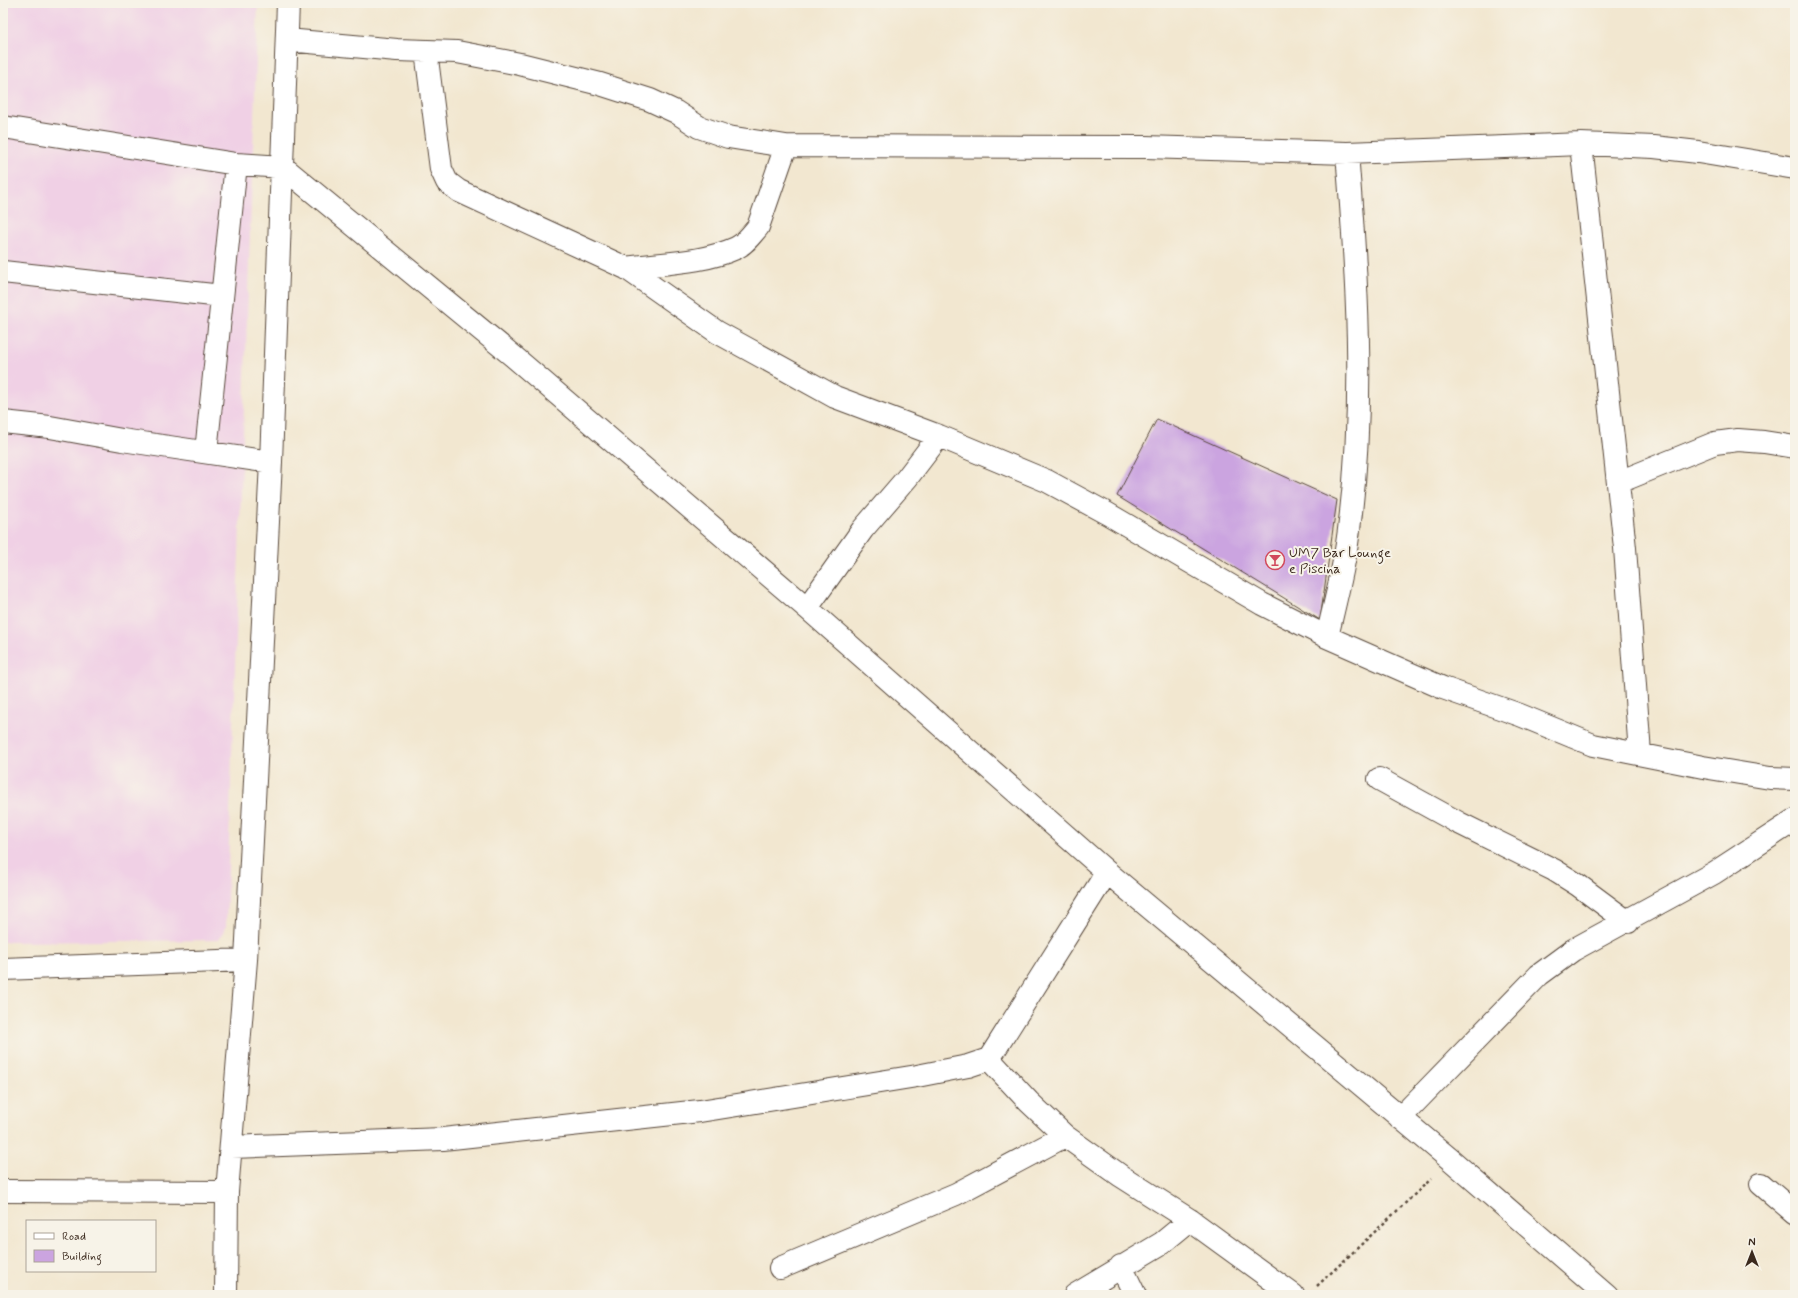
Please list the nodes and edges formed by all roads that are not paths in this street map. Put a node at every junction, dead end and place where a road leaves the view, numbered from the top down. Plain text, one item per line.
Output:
1 (288, 3) edge
2 (287, 40) junction
3 (426, 51) junction
4 (3, 127) edge
5 (1581, 144) junction
6 (786, 146) junction
7 (1347, 153) junction
8 (236, 164) junction
9 (283, 167) junction
10 (1795, 168) edge
11 (626, 268) junction
12 (3, 272) edge
13 (222, 296) junction
14 (3, 422) edge
15 (939, 436) junction
16 (1795, 448) edge
17 (206, 452) junction
18 (271, 462) junction
19 (1619, 482) junction
20 (807, 608) junction
21 (1327, 637) junction
22 (1640, 754) junction
23 (1379, 779) dead end
24 (1795, 779) edge
25 (1795, 820) edge
26 (1106, 872) junction
27 (1628, 922) junction
28 (246, 960) junction
29 (3, 969) edge
30 (989, 1059) junction
31 (1400, 1118) junction
32 (1065, 1136) junction
33 (231, 1147) junction
34 (1762, 1184) dead end
35 (3, 1191) edge
36 (227, 1192) junction
37 (1795, 1213) edge
38 (1190, 1220) junction
39 (1122, 1266) junction
40 (780, 1268) dead end
41 (226, 1295) edge
42 (1075, 1295) edge
43 (1135, 1295) edge
44 (1293, 1295) edge
45 (1607, 1295) edge

1 - 2 street
2 - 3 street
2 - 9 street
3 - 6 street
3 - 11 street
4 - 8 street
5 - 7 street
5 - 10 street
5 - 19 street
6 - 7 street
6 - 11 street
7 - 21 street
8 - 9 street
8 - 13 street
9 - 18 street
9 - 20 street
11 - 15 street
12 - 13 street
13 - 17 street
14 - 17 street
15 - 20 street
15 - 21 street
16 - 19 street
17 - 18 street
18 - 28 street
19 - 22 street
20 - 26 street
21 - 22 street
22 - 24 street
23 - 27 street
25 - 27 street
26 - 30 street
26 - 31 street
27 - 31 street
28 - 29 street
28 - 33 street
30 - 32 street
30 - 33 street
31 - 45 street
32 - 38 street
32 - 40 street
33 - 36 street
34 - 37 street
35 - 36 street
36 - 41 street
38 - 39 street
38 - 44 street
39 - 42 street
39 - 43 street

